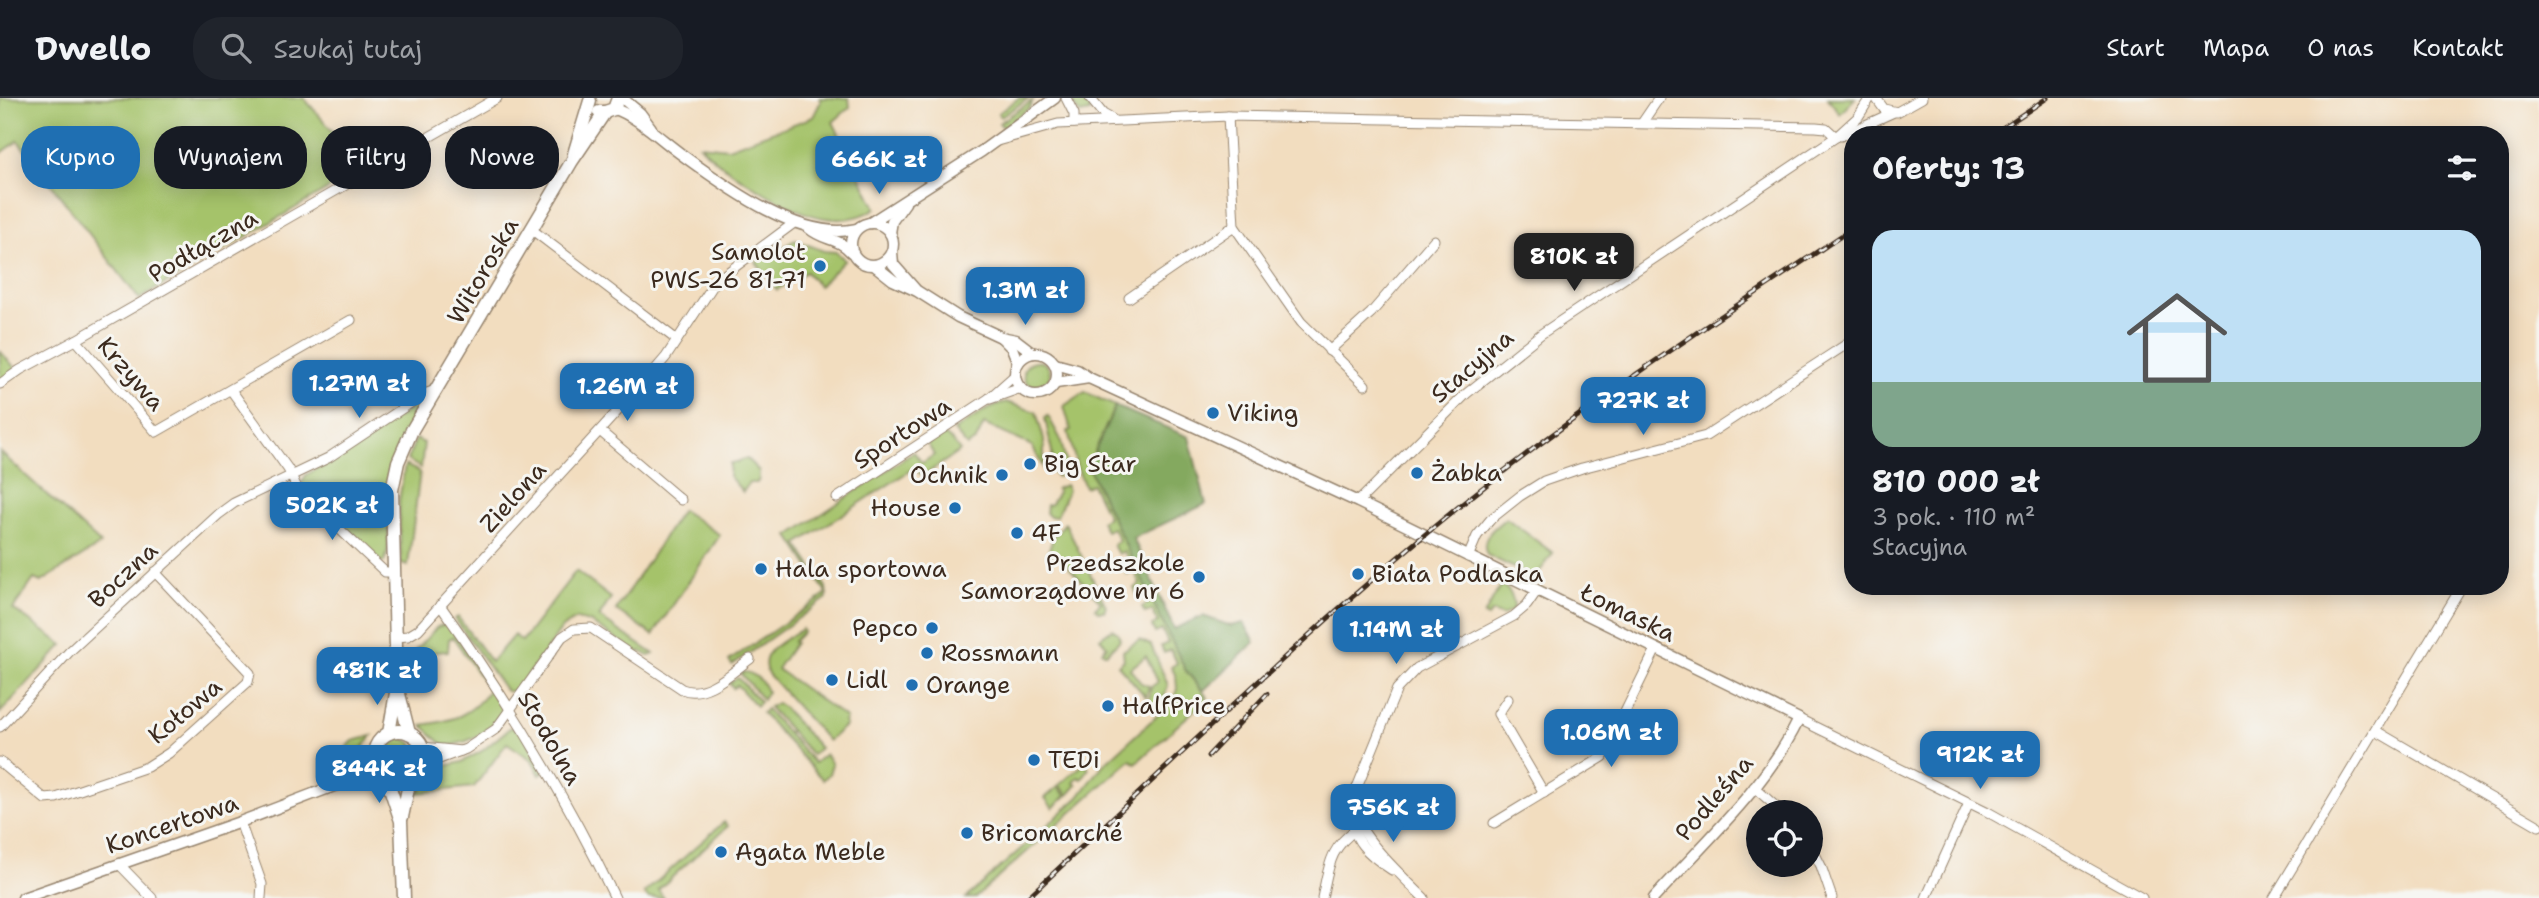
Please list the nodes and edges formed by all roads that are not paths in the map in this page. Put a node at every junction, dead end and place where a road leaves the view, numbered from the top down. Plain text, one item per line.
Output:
1 (497, 98) edge
2 (1055, 98) edge
3 (1066, 98) edge
4 (1090, 98) edge
5 (1659, 98) edge
6 (1870, 98) edge
7 (1876, 98) edge
8 (1922, 98) edge
9 (590, 100) edge
10 (615, 104) edge
11 (1894, 112) junction
12 (1228, 116) junction
13 (1113, 119) junction
14 (1074, 123) junction
15 (1642, 123) junction
16 (1848, 126) edge
17 (1862, 126) edge
18 (1844, 130) edge
19 (1844, 134) edge
20 (1836, 137) junction
21 (997, 141) junction
22 (572, 161) junction
23 (906, 201) junction
24 (794, 222) junction
25 (870, 223) junction
26 (1234, 226) junction
27 (809, 228) junction
28 (531, 229) junction
29 (856, 229) junction
30 (890, 233) junction
31 (1434, 240) dead end
32 (892, 252) junction
33 (853, 254) junction
34 (874, 265) junction
35 (917, 291) junction
36 (1129, 298) dead end
37 (351, 320) dead end
38 (1001, 337) junction
39 (76, 340) junction
40 (677, 340) junction
41 (1844, 346) edge
42 (1329, 351) junction
43 (1033, 353) junction
44 (1018, 363) junction
45 (1055, 364) junction
46 (1015, 376) junction
47 (1089, 378) junction
48 (1056, 383) junction
49 (0, 384) edge
50 (1365, 385) dead end
51 (1021, 388) junction
52 (438, 389) junction
53 (231, 390) junction
54 (988, 399) junction
55 (600, 431) junction
56 (291, 477) junction
57 (837, 498) dead end
58 (681, 500) dead end
59 (1358, 502) junction
60 (1468, 557) junction
61 (155, 572) junction
62 (394, 572) junction
63 (1536, 592) junction
64 (2457, 595) edge
65 (440, 606) junction
66 (397, 637) junction
67 (1656, 649) junction
68 (750, 659) dead end
69 (397, 687) junction
70 (1508, 699) dead end
71 (512, 709) junction
72 (1798, 719) junction
73 (0, 727) edge
74 (2376, 731) junction
75 (389, 733) junction
76 (409, 733) junction
77 (423, 747) junction
78 (462, 751) junction
79 (374, 759) junction
80 (0, 762) edge
81 (423, 765) junction
82 (384, 776) junction
83 (410, 779) junction
84 (334, 786) junction
85 (1754, 787) junction
86 (1544, 793) junction
87 (1769, 800) edge
88 (1969, 803) junction
89 (401, 821) junction
90 (240, 822) junction
91 (1494, 823) dead end
92 (2539, 826) edge
93 (1357, 829) junction
94 (119, 864) junction
95 (1823, 872) edge
96 (614, 895) edge
97 (23, 898) edge
98 (152, 898) edge
99 (261, 898) edge
100 (404, 898) edge
101 (603, 898) edge
102 (1322, 898) edge
103 (1424, 898) edge
104 (1654, 898) edge
105 (1832, 898) edge
106 (1926, 898) edge
107 (2143, 898) edge
108 (2274, 898) edge

1 - 39 street, Podłączna
2 - 21 street
3 - 14 street
4 - 13 street
5 - 15 street
6 - 16 street, Stacyjna
7 - 11 street
8 - 11 street, Stacyjna
9 - 10 main road, Witoroska
9 - 22 main road, Witoroska
10 - 22 main road, Witoroska
10 - 24 street
11 - 17 street, Stacyjna
12 - 13 street
12 - 15 street
12 - 26 street
13 - 14 street
14 - 21 street
15 - 20 street
18 - 20 street, Stacyjna
19 - 20 street, Stacyjna
20 - 59 street, Stacyjna
21 - 23 street
22 - 28 main road, Witoroska
23 - 25 street
23 - 30 street
24 - 27 street
24 - 40 street, Zielona
25 - 29 street
25 - 30 street
26 - 36 street
26 - 42 street
27 - 29 street
27 - 33 street
28 - 40 street
28 - 52 main road, Witoroska
29 - 33 street
30 - 32 street
31 - 42 street
32 - 34 street
32 - 35 street
33 - 34 street
34 - 35 street
35 - 38 street
37 - 53 street, Krzywa
38 - 43 street
38 - 44 street
39 - 49 street, Podłączna
39 - 53 street, Krzywa
40 - 55 street, Zielona
41 - 60 street
42 - 50 street
43 - 44 street
43 - 45 street
44 - 46 street
45 - 47 street, Łomaska
45 - 48 street
46 - 51 street
46 - 54 street, Sportowa
47 - 48 street
47 - 59 street, Łomaska
48 - 51 street
51 - 54 street, Sportowa
52 - 56 street, Boczna
52 - 62 main road, Witoroska
53 - 56 street
54 - 57 street, Sportowa
55 - 58 street
55 - 65 street, Zielona
56 - 61 street, Boczna
56 - 62 street
59 - 60 street, Łomaska
60 - 63 street, Łomaska
61 - 73 street, Boczna
61 - 80 street, Kołowa
62 - 66 main road, Witoroska
63 - 67 street, Łomaska
63 - 93 street
64 - 74 street
65 - 66 street, Zielona
65 - 71 street, Stodolna
66 - 69 main road, Witoroska
67 - 72 street, Łomaska
67 - 86 street
68 - 71 street
69 - 75 main road, Witoroska
69 - 76 main road, Witoroska
70 - 86 street
71 - 78 street
71 - 96 street, Stodolna
72 - 85 street, Podleśna
72 - 88 street, Łomaska
74 - 92 street
74 - 108 street
75 - 76 main road
75 - 79 main road
76 - 77 main road
77 - 78 street
77 - 81 main road
78 - 81 street
79 - 82 main road
79 - 84 street, Koncertowa
81 - 83 main road
82 - 83 main road
82 - 84 street, Koncertowa
82 - 89 main road
83 - 89 main road
84 - 90 street, Koncertowa
85 - 87 street
85 - 104 street, Podleśna
86 - 91 street
88 - 106 street
88 - 107 street, Łomaska
89 - 100 main road
90 - 94 street, Koncertowa
90 - 99 street
93 - 102 street
93 - 103 street
94 - 97 street, Koncertowa
94 - 98 street
95 - 105 street
96 - 101 street

